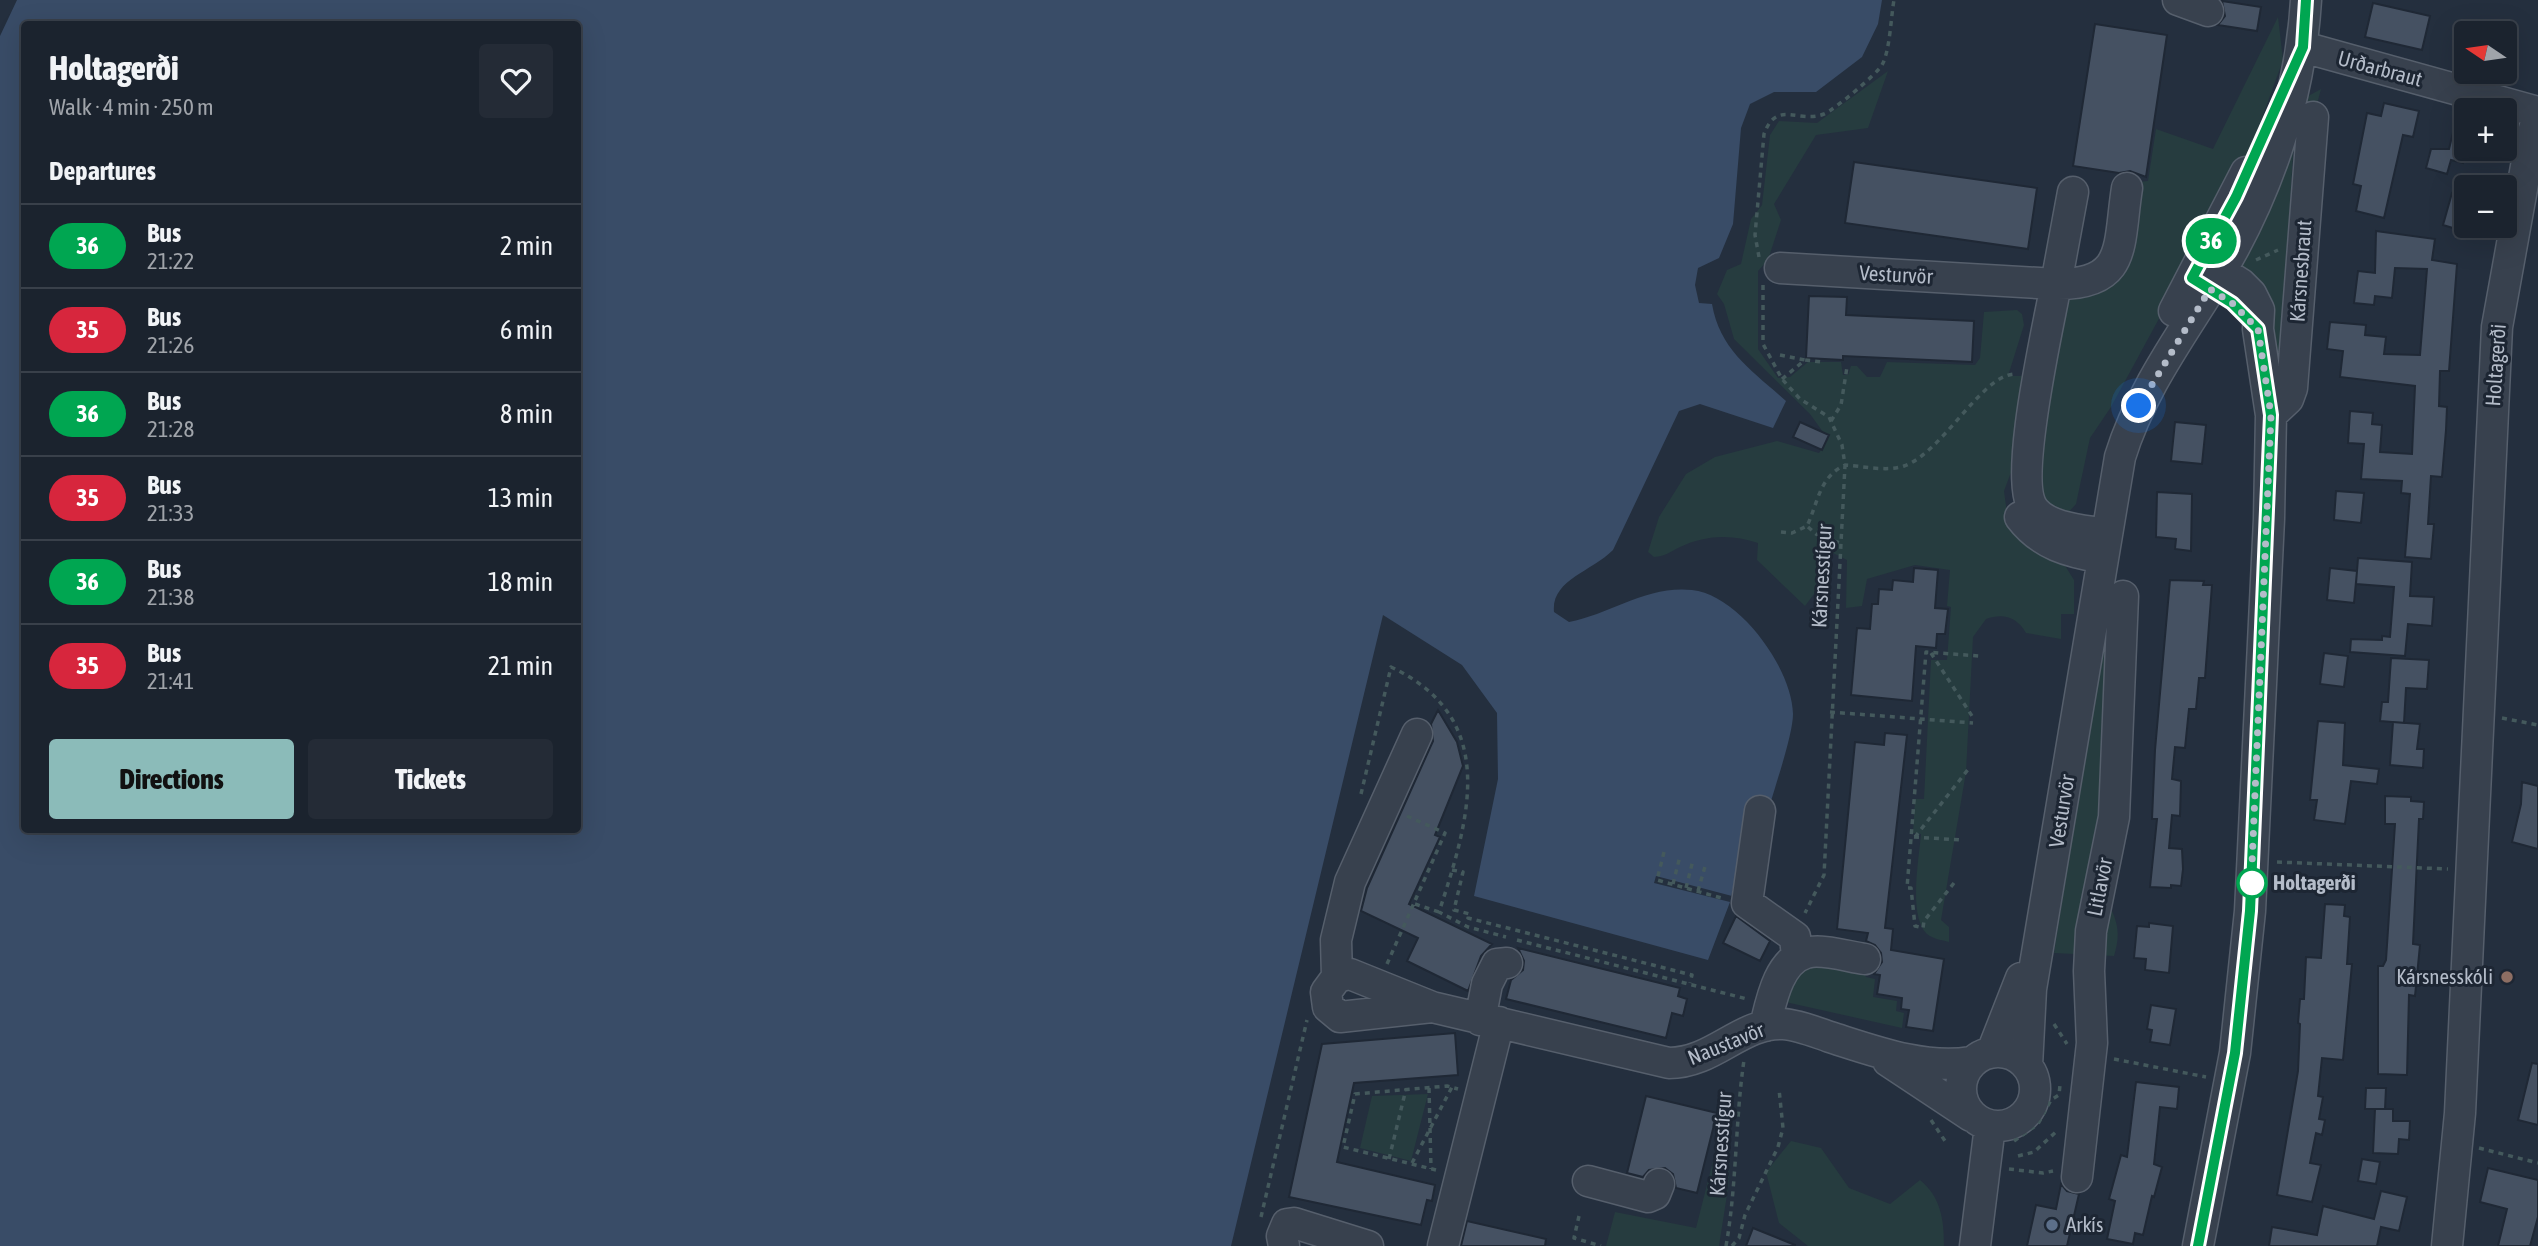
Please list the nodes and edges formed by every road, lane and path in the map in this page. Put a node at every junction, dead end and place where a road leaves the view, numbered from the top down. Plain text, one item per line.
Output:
1 (1894, 0) edge
2 (2178, 0) edge
3 (2306, 0) edge
4 (2208, 10) dead end
5 (2303, 47) junction
6 (2538, 114) edge
7 (2313, 117) dead end
8 (2127, 188) dead end
9 (2073, 191) dead end
10 (1768, 271) junction
11 (2206, 274) junction
12 (2056, 284) junction
13 (1780, 355) dead end
14 (1822, 359) dead end
15 (1805, 360) junction
16 (1847, 367) dead end
17 (2040, 378) junction
18 (1782, 379) junction
19 (2271, 415) junction
20 (1831, 421) junction
21 (1845, 466) junction
22 (1807, 527) junction
23 (1781, 532) dead end
24 (1840, 543) junction
25 (2097, 544) junction
26 (2123, 596) dead end
27 (1930, 653) junction
28 (1979, 656) dead end
29 (1830, 712) junction
30 (2478, 713) junction
31 (1922, 720) junction
32 (2538, 725) edge
33 (1417, 734) dead end
34 (1970, 767) dead end
35 (1373, 799) junction
36 (1760, 811) dead end
37 (1912, 837) junction
38 (1462, 840) dead end
39 (1961, 840) dead end
40 (1664, 852) dead end
41 (1680, 856) dead end
42 (1693, 859) dead end
43 (2276, 862) dead end
44 (1706, 863) dead end
45 (2454, 869) dead end
46 (1452, 870) junction
47 (1954, 883) dead end
48 (1673, 884) junction
49 (1686, 888) junction
50 (1698, 891) junction
51 (1731, 900) dead end
52 (1414, 904) junction
53 (1439, 912) junction
54 (1794, 946) junction
55 (1865, 959) dead end
56 (1507, 964) dead end
57 (1336, 977) junction
58 (1378, 983) junction
59 (1690, 983) junction
60 (1432, 1007) junction
61 (1308, 1015) dead end
62 (1757, 1020) junction
63 (1490, 1021) junction
64 (1870, 1050) junction
65 (1982, 1057) junction
66 (2123, 1061) dead end
67 (2027, 1066) junction
68 (2210, 1077) dead end
69 (1451, 1087) junction
70 (1429, 1088) junction
71 (1406, 1089) junction
72 (1779, 1089) dead end
73 (1481, 1094) junction
74 (1926, 1114) dead end
75 (1981, 1121) junction
76 (1431, 1130) junction
77 (2063, 1134) dead end
78 (2458, 1143) junction
79 (1947, 1144) dead end
80 (2018, 1156) dead end
81 (1389, 1159) junction
82 (2538, 1163) edge
83 (1412, 1164) junction
84 (1431, 1169) junction
85 (2006, 1169) dead end
86 (2067, 1172) joint
87 (1461, 1176) junction
88 (1588, 1181) dead end
89 (1659, 1184) dead end
90 (1578, 1216) dead end
91 (1260, 1224) dead end
92 (1284, 1246) edge
93 (1368, 1246) edge
94 (1443, 1246) edge
95 (1601, 1246) edge
96 (1726, 1246) edge
97 (1732, 1246) edge
98 (1975, 1246) edge
99 (2198, 1246) edge
100 (2447, 1246) edge

1 - 10 path
2 - 4 street
3 - 5 street
5 - 6 street, Urðarbraut
5 - 11 street
6 - 30 street, Holtagerði
7 - 19 street, Kársnesbraut
8 - 12 street, Vesturvör
9 - 12 street
10 - 12 street, Vesturvör
10 - 18 path
11 - 19 street, Kársnesbraut
11 - 25 street, Vesturvör
12 - 17 street
13 - 15 path
14 - 15 path
15 - 18 path
16 - 20 path
17 - 21 path
17 - 25 street
18 - 20 path
19 - 99 street, Kársnesbraut
20 - 21 path, Kársnesstígur
21 - 22 path
21 - 24 path, Kársnesstígur
22 - 23 path
22 - 24 path
24 - 29 path, Kársnesstígur
25 - 65 street, Vesturvör
25 - 67 street, Vesturvör
26 - 86 street, Litlavör
27 - 28 path
27 - 31 path
27 - 31 path
29 - 31 path
29 - 54 path, Kársnesstígur
30 - 32 path
30 - 78 street, Holtagerði
31 - 37 path
33 - 35 street
34 - 37 path
35 - 52 path
35 - 57 street
36 - 54 street
37 - 39 path
37 - 47 path
38 - 46 path
40 - 48 path
41 - 48 path
42 - 49 path
43 - 45 path
44 - 50 path
46 - 53 path
46 - 59 path
48 - 49 path
49 - 50 path
50 - 51 path
52 - 53 path
52 - 58 path
53 - 59 path
54 - 55 street
54 - 62 street
56 - 63 street
57 - 58 street, Naustavör
57 - 60 street, Naustavör
58 - 60 street, Naustavör
59 - 62 path
60 - 63 street, Naustavör
61 - 91 path
62 - 63 street, Naustavör
62 - 64 street, Naustavör
62 - 96 path, Kársnesstígur
63 - 73 street
64 - 65 street, Naustavör
64 - 75 street, Naustavör
65 - 67 street
65 - 75 street
66 - 68 path
67 - 75 street
69 - 70 path
69 - 73 path
69 - 76 path
70 - 71 path
70 - 76 path
71 - 81 path
71 - 81 path
72 - 97 path
73 - 87 street
74 - 79 path
75 - 98 street
76 - 83 path
76 - 84 path
77 - 80 path
78 - 82 path
78 - 100 street, Holtagerði
81 - 83 path
83 - 84 path
84 - 87 path
85 - 86 path
87 - 94 street
88 - 89 street
90 - 95 path
92 - 93 street

